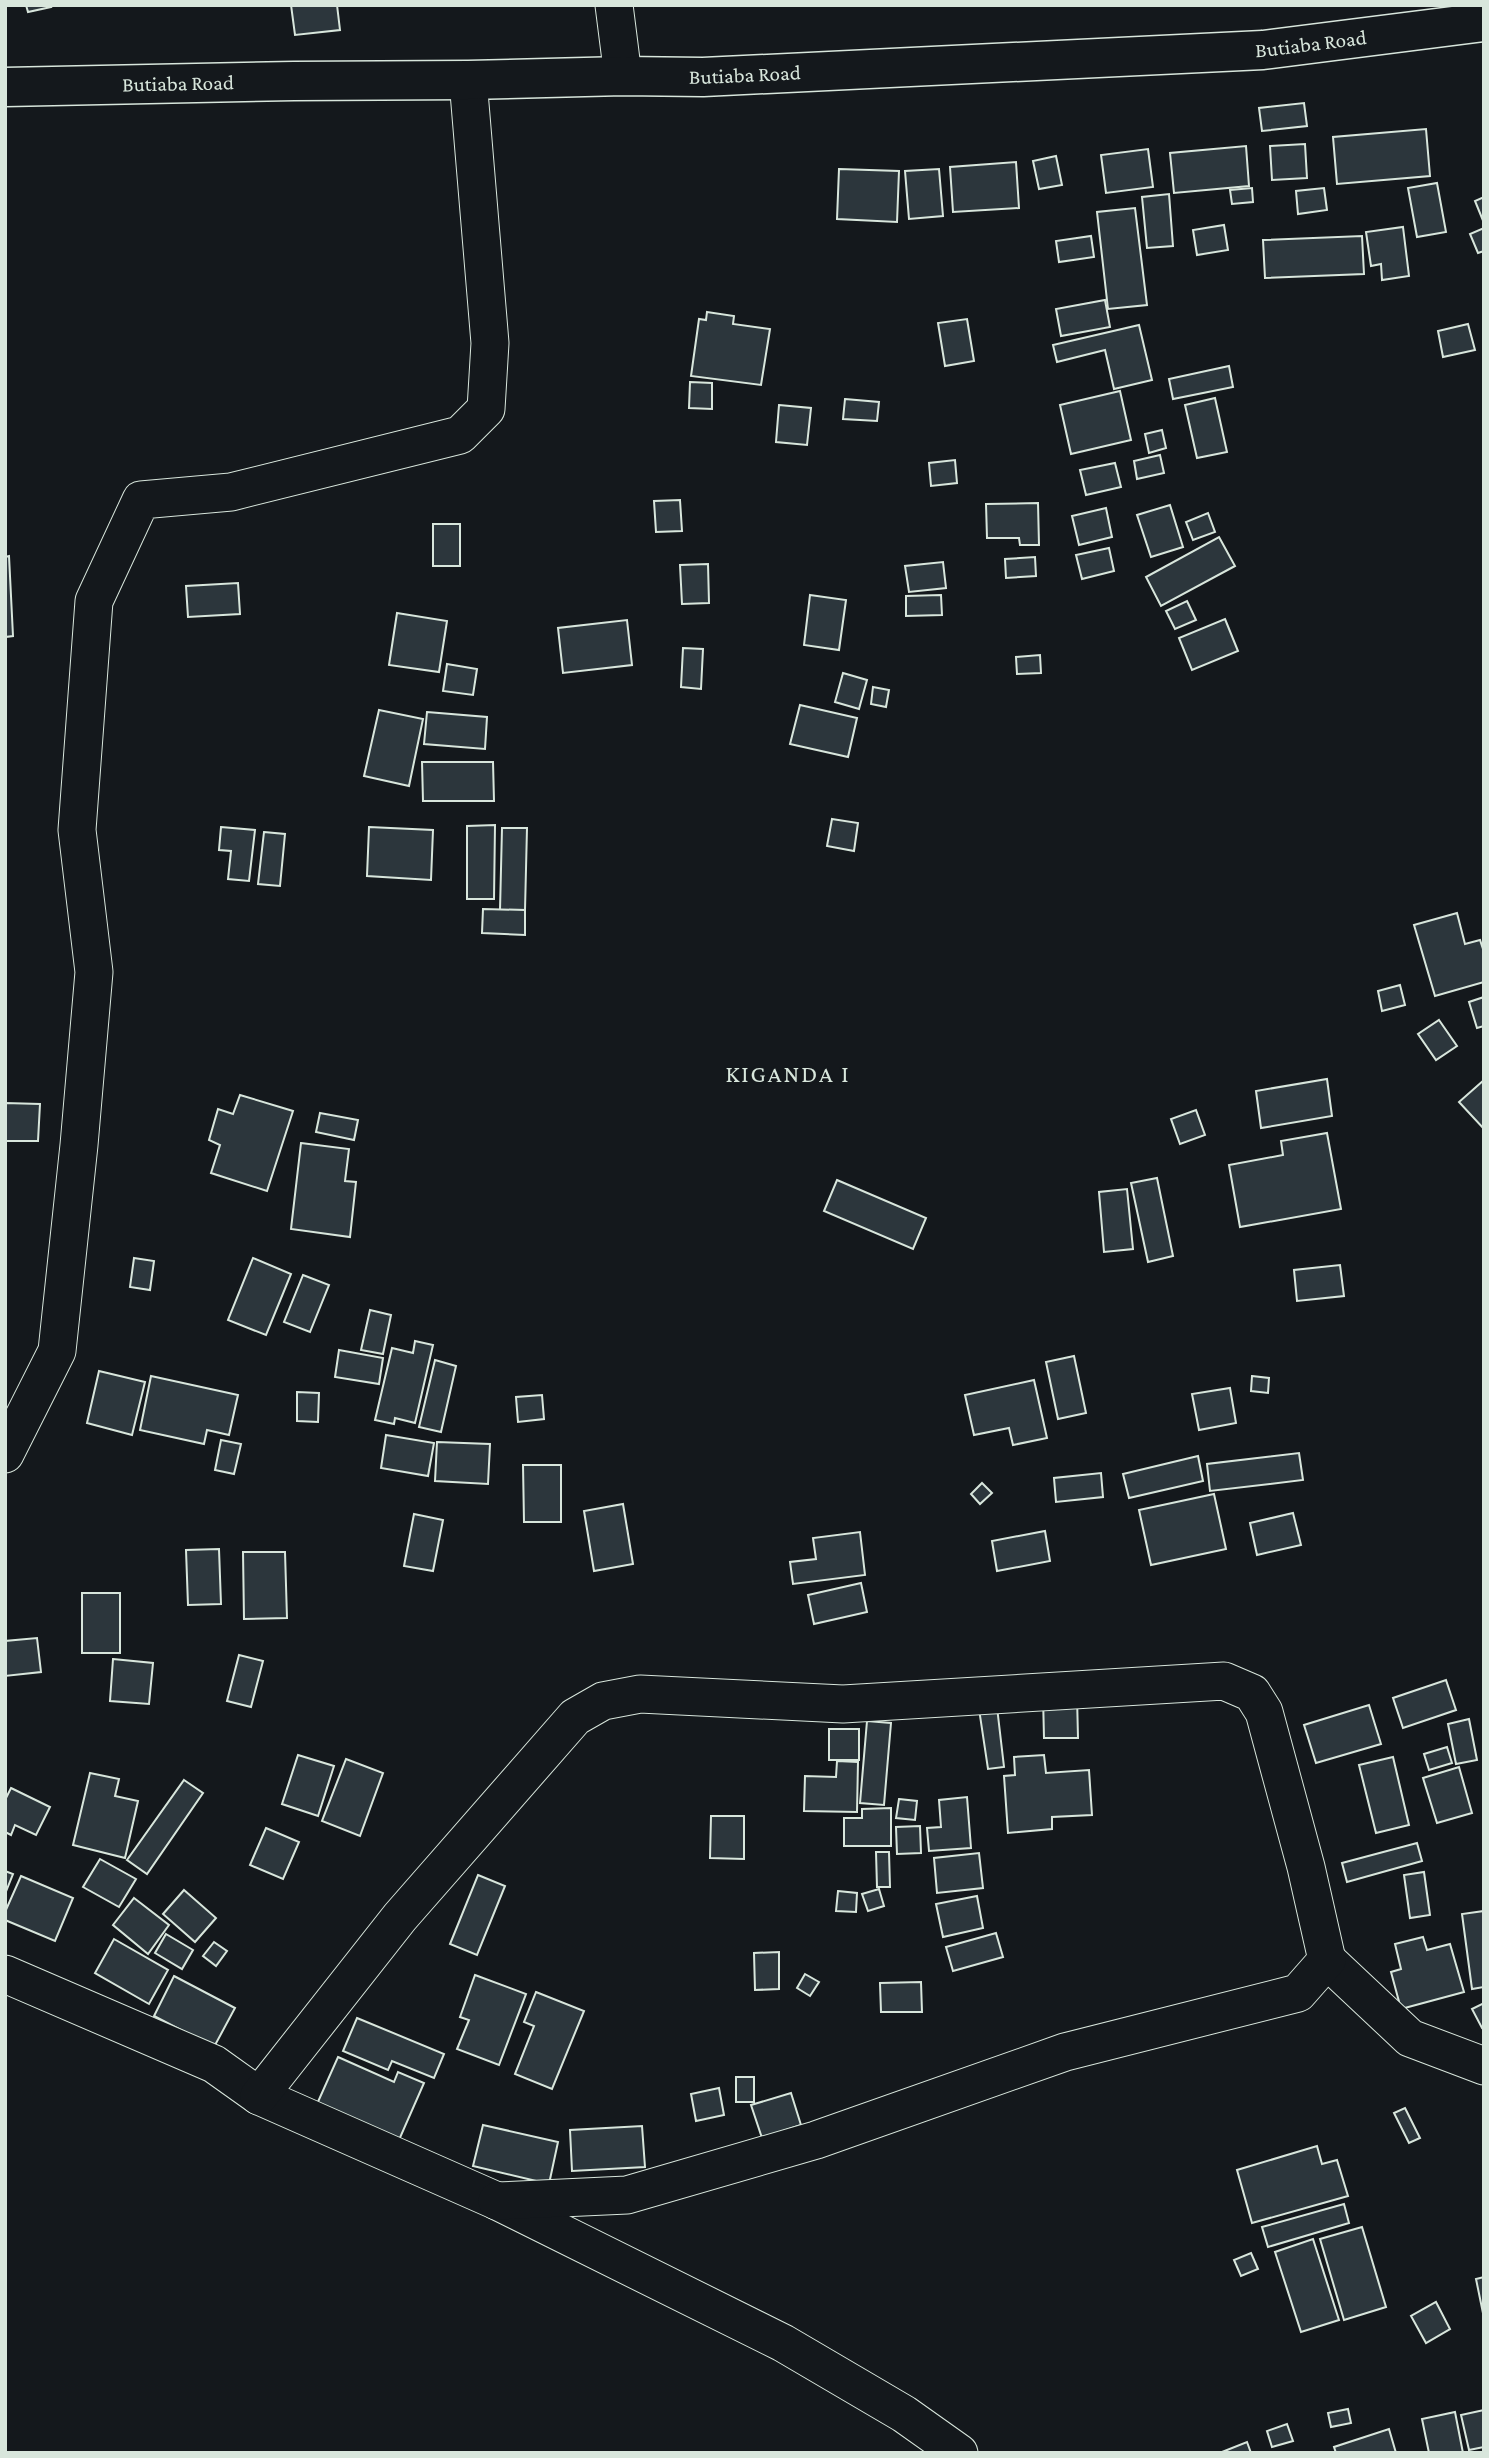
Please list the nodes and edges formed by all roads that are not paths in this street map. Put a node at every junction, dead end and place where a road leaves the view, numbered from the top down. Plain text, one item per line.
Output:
1 (614, 5) edge
2 (1484, 22) edge
3 (623, 76) junction
4 (468, 80) junction
5 (5, 87) edge
6 (5, 1454) edge
7 (1327, 1960) junction
8 (5, 1974) edge
9 (1484, 2066) edge
10 (259, 2096) junction
11 (497, 2201) junction
12 (959, 2453) edge

1 - 3 street
2 - 3 main road, Butiaba Road
3 - 4 main road, Butiaba Road
4 - 5 main road, Butiaba Road
4 - 6 street
7 - 9 street
7 - 10 street
7 - 11 street
8 - 10 street
10 - 11 street
11 - 12 street

